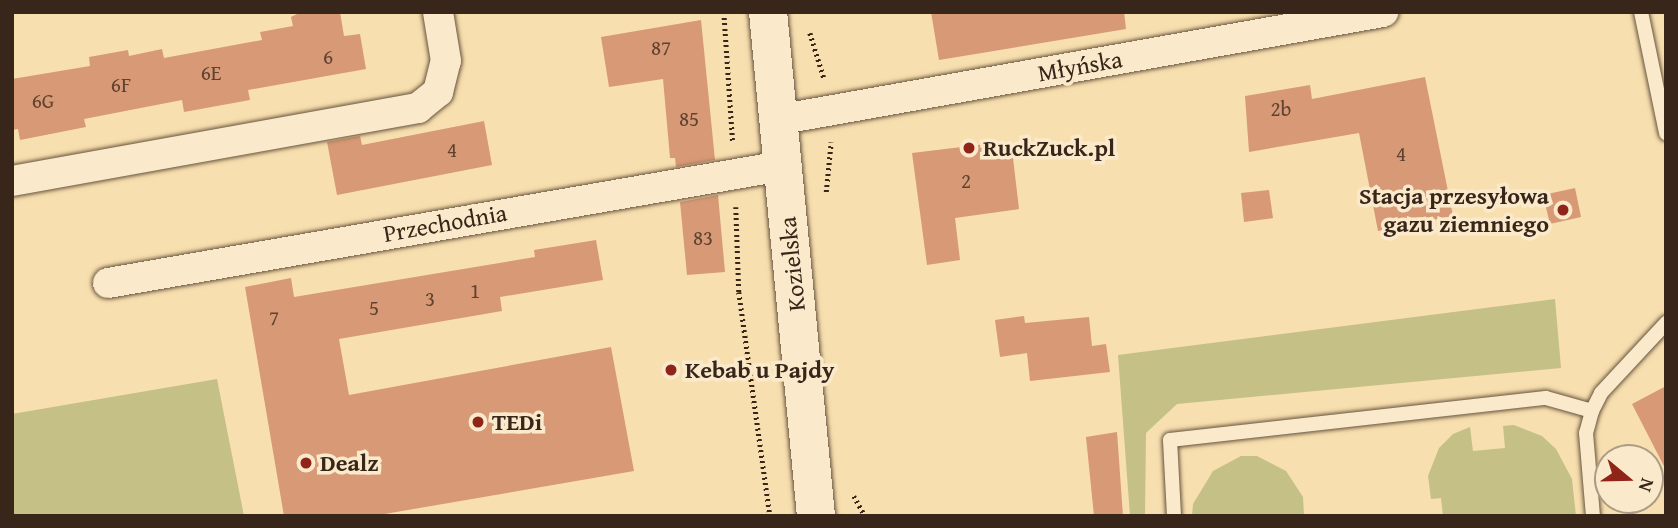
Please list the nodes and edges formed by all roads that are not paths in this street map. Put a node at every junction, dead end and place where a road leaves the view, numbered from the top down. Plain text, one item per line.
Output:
1 (438, 12) edge
2 (768, 12) edge
3 (1383, 12) edge
4 (1641, 12) edge
5 (777, 120) junction
6 (1666, 133) edge
7 (782, 166) junction
8 (12, 181) edge
9 (108, 283) dead end
10 (1666, 323) edge
11 (1592, 411) junction
12 (816, 516) edge
13 (1174, 516) edge
14 (1593, 516) edge

1 - 8 street
2 - 5 main road, Kozielska
3 - 5 street, Młyńska
4 - 6 lane
5 - 7 main road, Kozielska
7 - 9 street, Przechodnia
7 - 12 main road, Kozielska
10 - 11 lane
11 - 13 lane
11 - 14 lane

